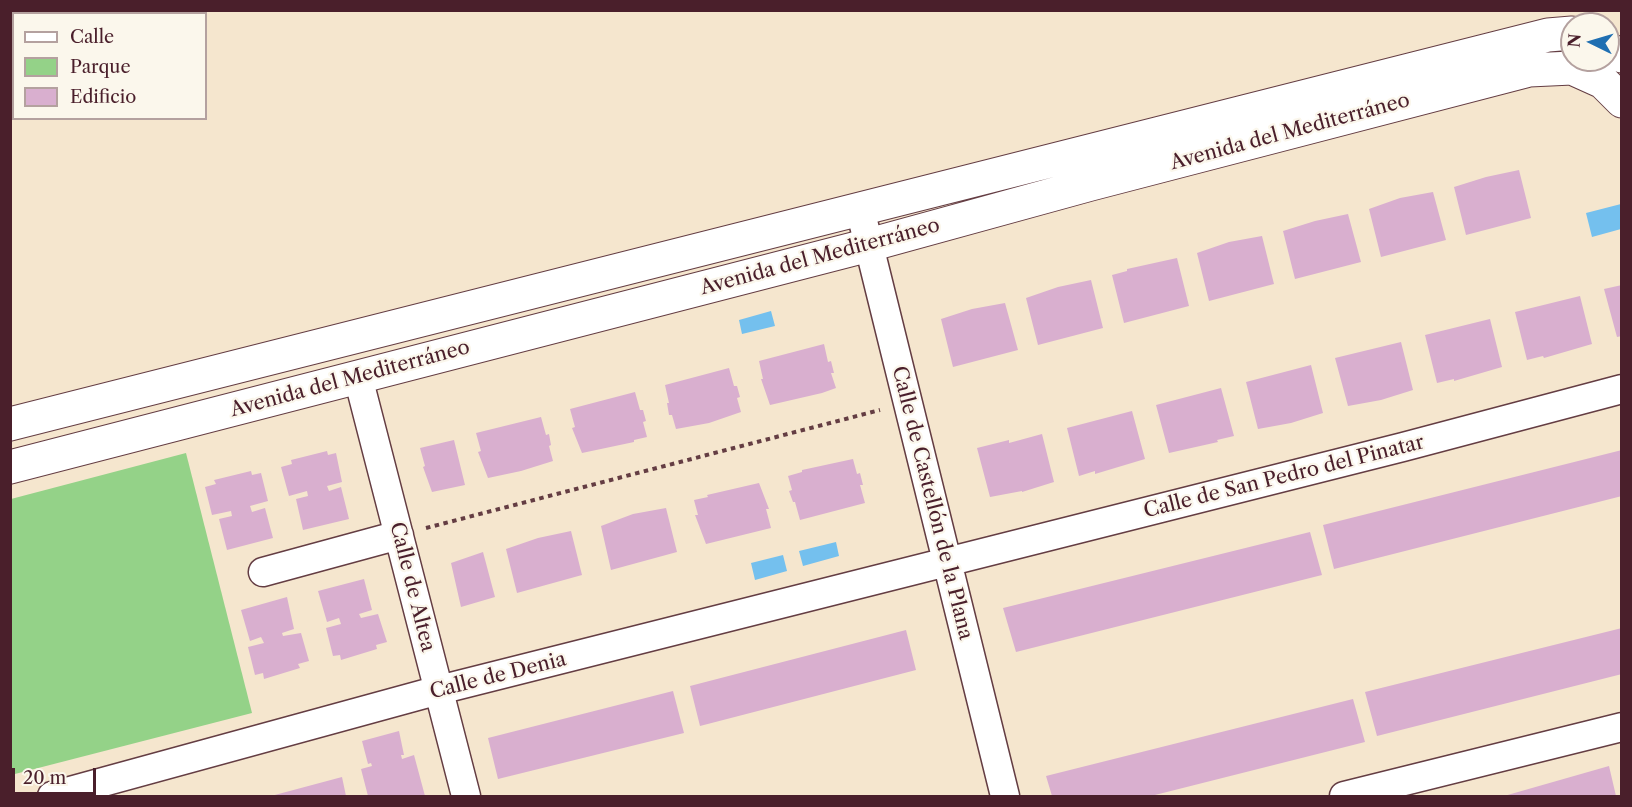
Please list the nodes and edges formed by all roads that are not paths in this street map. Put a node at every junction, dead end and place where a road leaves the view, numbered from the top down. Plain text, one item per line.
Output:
1 (1560, 34) edge
2 (1622, 101) edge
3 (860, 209) junction
4 (869, 245) junction
5 (358, 378) junction
6 (1622, 389) edge
7 (10, 424) edge
8 (10, 467) edge
9 (399, 535) junction
10 (946, 563) junction
11 (263, 572) dead end
12 (439, 690) junction
13 (1622, 727) edge
14 (52, 796) edge
15 (466, 796) edge
16 (1005, 796) edge
17 (1344, 796) edge

1 - 3 street, Avenida del Mediterráneo
2 - 4 street, Avenida del Mediterráneo
3 - 4 street, Calle de Castellón de la Plana
3 - 7 street, Avenida del Mediterráneo
4 - 5 street, Avenida del Mediterráneo
4 - 10 street, Calle de Castellón de la Plana
5 - 8 street, Avenida del Mediterráneo
5 - 9 street, Calle de Altea
6 - 10 street, Calle de San Pedro del Pinatar
9 - 11 street
9 - 12 street, Calle de Altea
10 - 12 street, Calle de Denia
10 - 16 street, Calle de Castellón de la Plana
12 - 14 street, Calle de Denia
12 - 15 street, Calle de Altea
13 - 17 street

